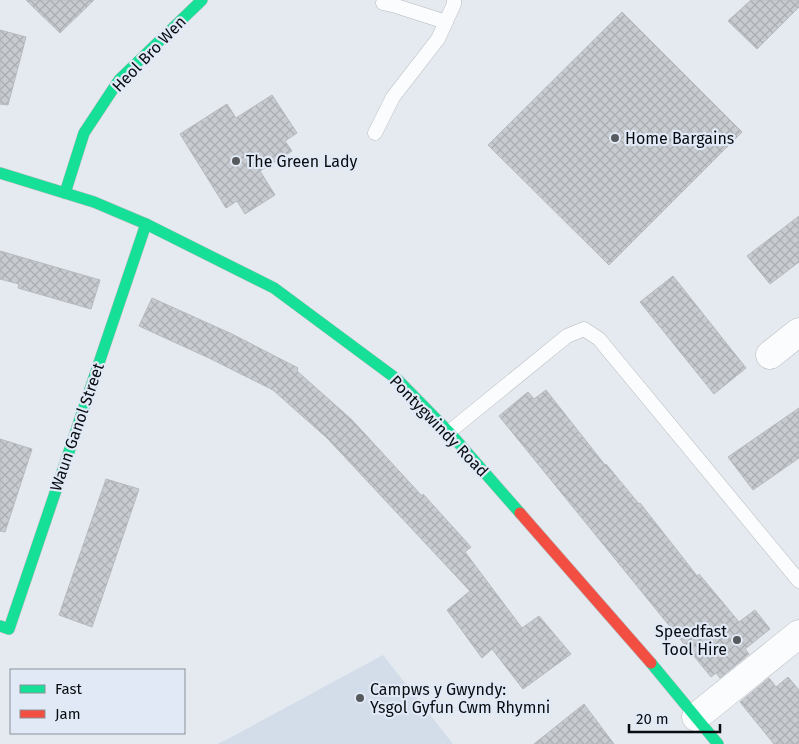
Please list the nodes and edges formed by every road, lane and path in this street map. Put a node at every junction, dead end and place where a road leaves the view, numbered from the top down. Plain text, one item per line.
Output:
1 (202, 0) edge
2 (454, 0) edge
3 (383, 3) dead end
4 (446, 22) junction
5 (375, 133) dead end
6 (0, 173) edge
7 (65, 193) junction
8 (146, 224) junction
9 (799, 332) edge
10 (770, 354) dead end
11 (448, 432) junction
12 (799, 581) edge
13 (4, 628) edge
14 (799, 634) edge
15 (696, 717) junction
16 (718, 744) edge

1 - 7 main road, Heol Bro Wen
2 - 4 lane
3 - 4 lane
4 - 5 lane
6 - 7 main road, Pontygwindy Road
7 - 8 main road, Pontygwindy Road
8 - 11 main road, Pontygwindy Road
8 - 13 main road, Waun Ganol Street
9 - 10 street
11 - 12 lane
11 - 15 main road, Pontygwindy Road
14 - 15 street
15 - 16 main road, Pontygwindy Road

